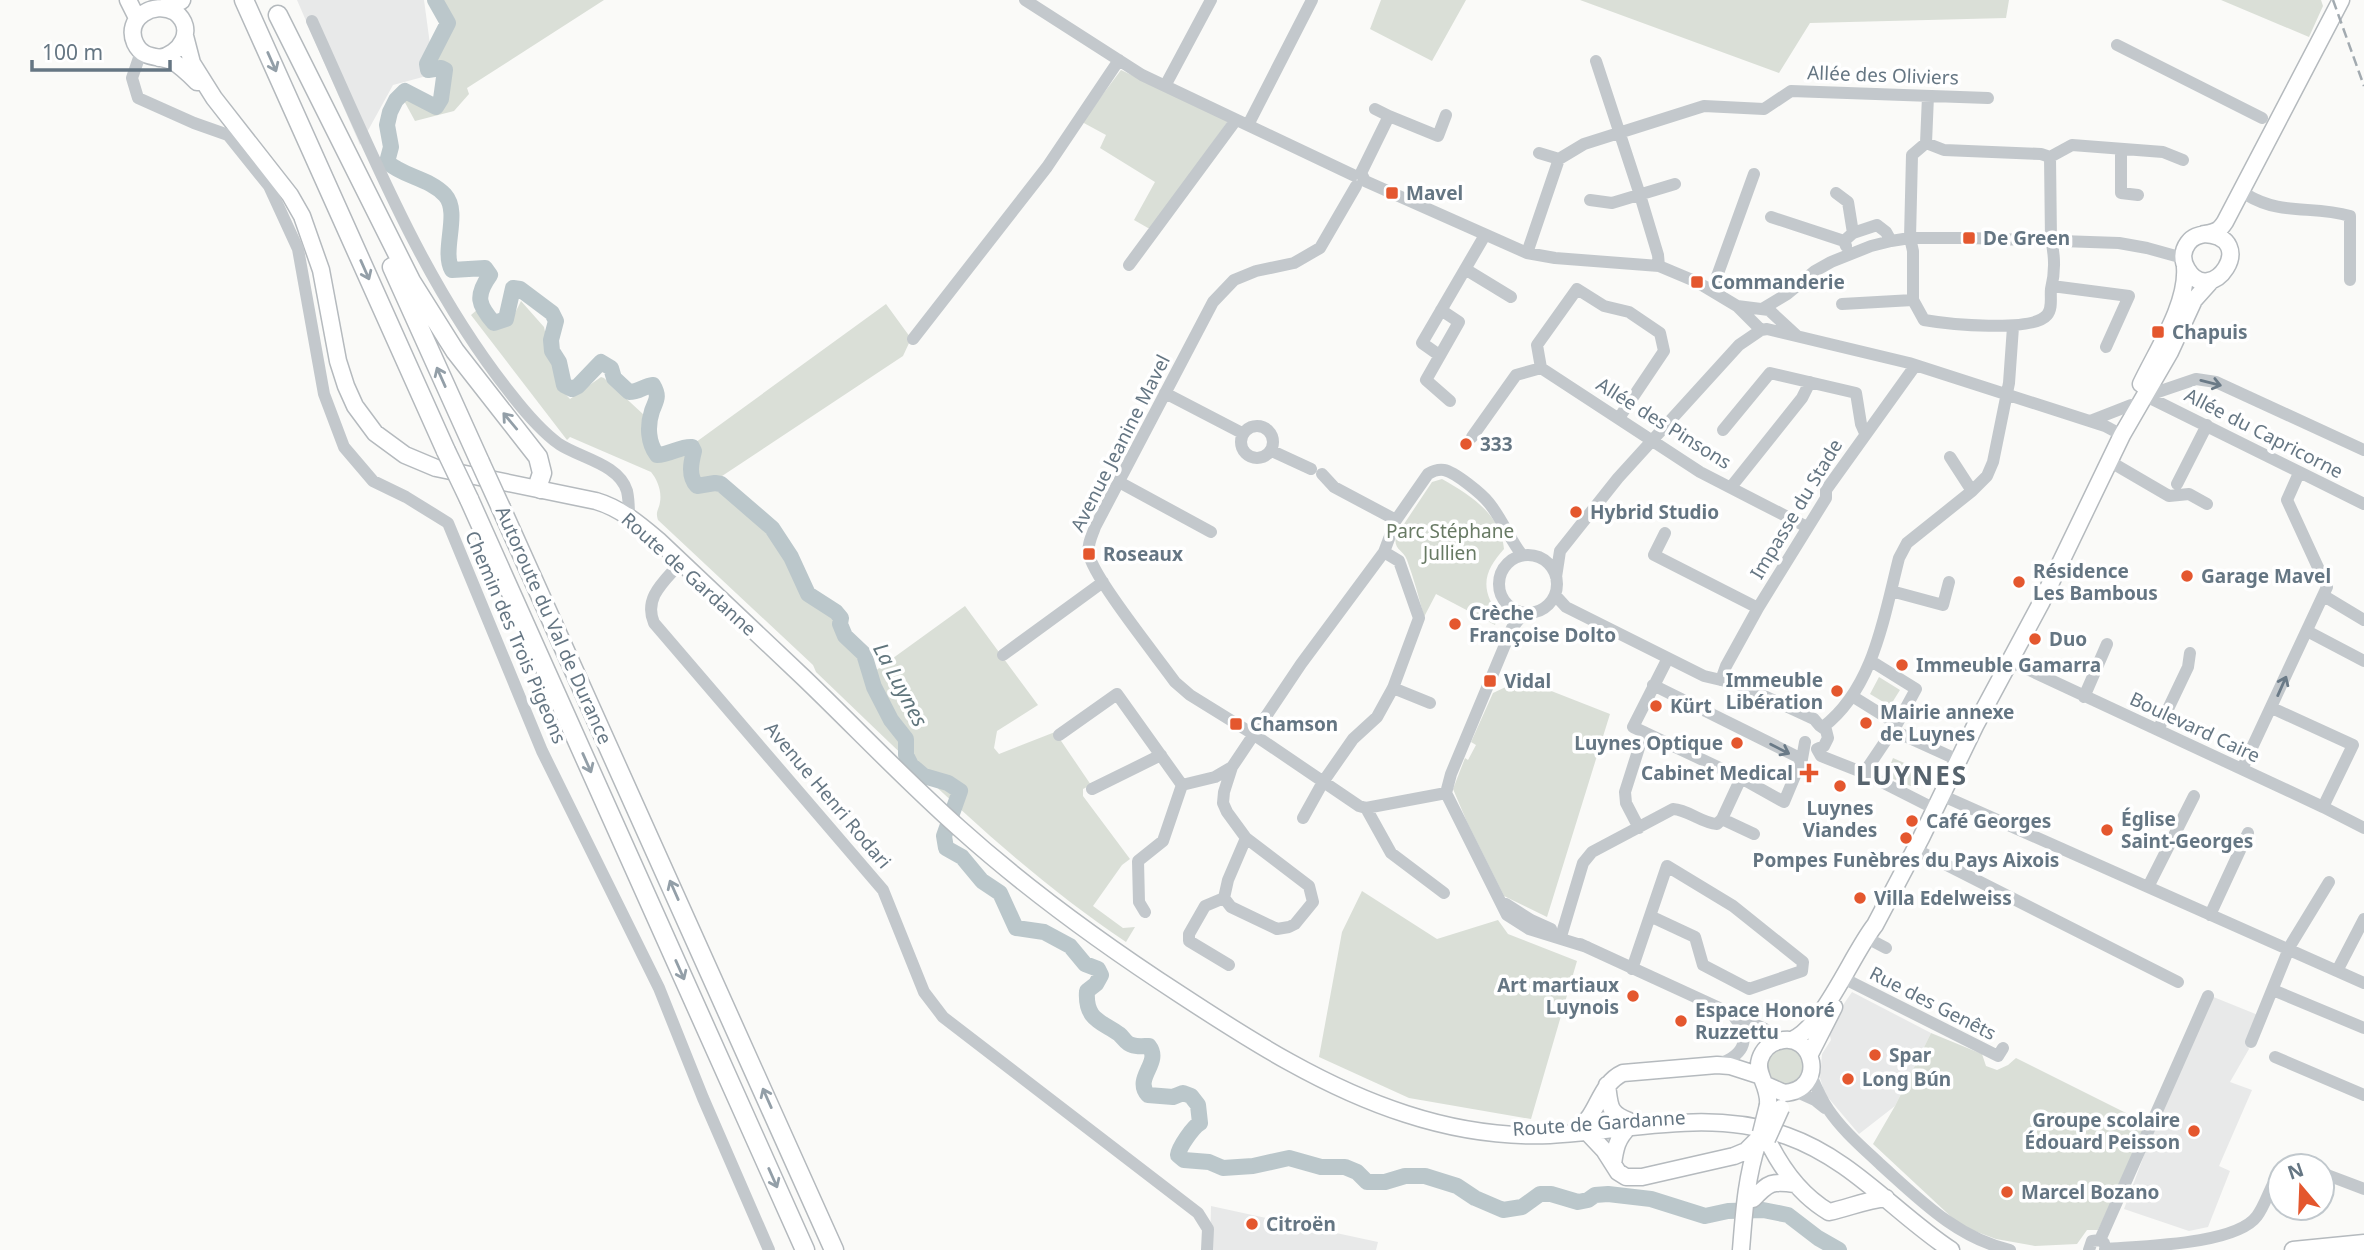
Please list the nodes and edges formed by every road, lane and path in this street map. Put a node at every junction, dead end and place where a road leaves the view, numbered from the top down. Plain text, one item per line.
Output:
1 (128, 0) edge
2 (244, 0) edge
3 (1026, 0) edge
4 (1211, 0) edge
5 (1312, 0) edge
6 (2341, 0) edge
7 (161, 4) edge
8 (275, 8) edge
9 (137, 18) junction
10 (312, 21) dead end
11 (185, 36) junction
12 (2117, 45) dead end
13 (2316, 48) junction
14 (141, 52) junction
15 (159, 58) junction
16 (1119, 60) junction
17 (1595, 61) dead end
18 (1165, 86) junction
19 (1928, 96) junction
20 (214, 98) junction
21 (1988, 98) dead end
22 (1375, 109) dead end
23 (1446, 115) dead end
24 (1389, 116) junction
25 (2262, 118) dead end
26 (1242, 123) junction
27 (1618, 132) junction
28 (1926, 143) junction
29 (2121, 150) junction
30 (1539, 153) dead end
31 (2050, 157) junction
32 (1559, 159) junction
33 (2183, 160) dead end
34 (1754, 174) dead end
35 (1359, 179) junction
36 (1675, 184) dead end
37 (1836, 193) dead end
38 (1640, 195) junction
39 (2138, 195) dead end
40 (2247, 195) junction
41 (1590, 200) dead end
42 (1771, 217) dead end
43 (1485, 235) junction
44 (2199, 236) junction
45 (1910, 238) junction
46 (2051, 240) junction
47 (1891, 241) junction
48 (1849, 242) junction
49 (2228, 247) junction
50 (2147, 248) junction
51 (1527, 253) junction
52 (2184, 262) junction
53 (1129, 265) dead end
54 (1659, 266) junction
55 (1465, 269) junction
56 (2350, 280) dead end
57 (2211, 281) junction
58 (2052, 286) junction
59 (1712, 290) junction
60 (1787, 294) junction
61 (1511, 298) dead end
62 (1913, 300) junction
63 (1842, 304) dead end
64 (1737, 306) junction
65 (1762, 308) junction
66 (1441, 310) junction
67 (1775, 317) junction
68 (1760, 327) junction
69 (2013, 327) junction
70 (1797, 336) junction
71 (913, 339) dead end
72 (2106, 348) dead end
73 (1439, 355) junction
74 (1915, 366) junction
75 (1541, 368) junction
76 (1811, 382) junction
77 (1165, 393) junction
78 (2006, 395) junction
79 (2146, 396) junction
80 (1450, 401) dead end
81 (2132, 405) junction
82 (1619, 418) junction
83 (2090, 421) junction
84 (2207, 425) junction
85 (1723, 430) dead end
86 (1242, 433) junction
87 (1865, 433) junction
88 (2122, 435) junction
89 (1472, 437) dead end
90 (1652, 441) junction
91 (2364, 450) edge
92 (1272, 451) junction
93 (1950, 457) dead end
94 (2109, 461) junction
95 (2299, 473) junction
96 (1119, 482) junction
97 (540, 483) junction
98 (2177, 484) dead end
99 (522, 486) joint
100 (1731, 487) junction
101 (1972, 491) junction
102 (2207, 504) dead end
103 (2364, 504) edge
104 (629, 518) junction
105 (1396, 520) junction
106 (1807, 527) junction
107 (1211, 532) dead end
108 (1665, 533) dead end
109 (1509, 539) junction
110 (1560, 551) junction
111 (1384, 552) junction
112 (1522, 555) junction
113 (1542, 558) junction
114 (1508, 561) junction
115 (681, 562) junction
116 (1556, 577) junction
117 (1103, 582) junction
118 (1949, 582) dead end
119 (1891, 591) junction
120 (1555, 595) junction
121 (2324, 596) junction
122 (1505, 603) junction
123 (1566, 607) junction
124 (1758, 608) junction
125 (1542, 609) junction
126 (1524, 613) junction
127 (2360, 615) edge
128 (1512, 628) junction
129 (2307, 631) junction
130 (2107, 644) dead end
131 (2190, 653) dead end
132 (1003, 655) dead end
133 (1668, 658) junction
134 (1871, 661) junction
135 (2010, 661) junction
136 (2364, 661) edge
137 (1721, 680) junction
138 (1653, 685) junction
139 (1392, 688) junction
140 (1852, 696) junction
141 (2084, 696) junction
142 (1430, 703) dead end
143 (2272, 708) junction
144 (1895, 727) junction
145 (2158, 730) junction
146 (1644, 732) junction
147 (1253, 734) junction
148 (1817, 734) junction
149 (1059, 735) dead end
150 (1161, 755) junction
151 (1802, 759) junction
152 (1958, 760) junction
153 (1232, 767) junction
154 (2242, 769) junction
155 (1868, 775) junction
156 (1741, 778) junction
157 (1323, 782) junction
158 (1182, 785) junction
159 (1092, 789) dead end
160 (1446, 793) junction
161 (2194, 796) dead end
162 (1936, 806) junction
163 (2323, 807) junction
164 (1366, 808) junction
165 (1303, 818) dead end
166 (1722, 819) junction
167 (1639, 828) junction
168 (2364, 828) edge
169 (2248, 833) dead end
170 (1754, 834) dead end
171 (1246, 838) junction
172 (1915, 849) junction
173 (2329, 882) dead end
174 (2148, 887) junction
175 (1444, 893) dead end
176 (1224, 898) junction
177 (1500, 900) junction
178 (1145, 912) dead end
179 (2210, 915) junction
180 (1650, 916) junction
181 (2364, 919) edge
182 (1562, 933) junction
183 (1870, 934) junction
184 (1587, 947) junction
185 (1886, 948) dead end
186 (2289, 950) junction
187 (1229, 965) dead end
188 (1632, 969) junction
189 (2337, 971) junction
190 (1845, 980) junction
191 (2178, 982) dead end
192 (2364, 983) edge
193 (2273, 990) junction
194 (2207, 996) dead end
195 (1733, 1015) junction
196 (1748, 1021) junction
197 (2364, 1028) edge
198 (1787, 1040) junction
199 (2251, 1042) dead end
200 (2003, 1048) dead end
201 (1762, 1054) junction
202 (1810, 1054) junction
203 (2275, 1057) dead end
204 (1723, 1066) junction
205 (1811, 1075) junction
206 (1764, 1080) junction
207 (1607, 1085) junction
208 (1793, 1092) junction
209 (2364, 1095) edge
210 (1774, 1107) junction
211 (1828, 1111) junction
212 (1629, 1124) junction
213 (1583, 1130) junction
214 (1764, 1138) junction
215 (1715, 1160) junction
216 (1613, 1164) junction
217 (1853, 1171) junction
218 (2336, 1178) edge
219 (1796, 1184) junction
220 (2364, 1189) edge
221 (2266, 1196) edge
222 (1748, 1197) junction
223 (1886, 1198) junction
224 (1844, 1209) junction
225 (1746, 1229) junction
226 (2364, 1243) edge
227 (2103, 1246) edge
228 (769, 1250) edge
229 (806, 1250) edge
230 (834, 1250) edge
231 (1206, 1250) edge
232 (1741, 1250) edge
233 (1747, 1250) edge
234 (1951, 1250) edge
235 (1963, 1250) edge
236 (2010, 1250) edge
237 (2088, 1250) edge
238 (2293, 1250) edge

1 - 9 main road
2 -> 229 highway, Autoroute du Val de Durance, bridge
3 - 16 street
4 - 18 street
5 - 26 street
6 - 13 main road
7 - 9 main road
7 - 11 main road
97 -> 8 highway
230 -> 8 highway, Autoroute du Val de Durance, bridge
9 - 14 main road
10 - 104 street
11 - 15 main road
11 - 20 main road
12 - 25 street
13 - 40 main road
13 - 44 main road
14 - 15 main road
14 - 228 street, Chemin des Trois Pigeons
15 - 20 main road
16 - 18 street
16 - 71 street
17 - 27 street
18 - 26 street
19 - 21 street, Allée des Oliviers
19 - 27 street, Allée des Oliviers
19 - 28 street
20 - 99 main road
22 - 24 street
23 - 24 street
24 - 35 street, Avenue Jeanine Mavel
26 - 35 street
26 - 53 street
27 - 32 street, Allée des Oliviers
27 - 38 street
28 - 31 street
28 - 45 street
29 - 31 street
29 - 33 street
29 - 39 street
30 - 32 street
31 - 46 street
32 - 51 street
34 - 59 street
35 - 43 street
35 - 77 street, Avenue Jeanine Mavel
36 - 38 street
37 - 48 street
38 - 41 street
38 - 54 street
40 - 49 main road
40 - 56 street
42 - 48 street
43 - 51 street
43 - 55 street
44 - 49 main road
44 - 50 street
44 - 52 main road
45 - 46 street
45 - 47 street
45 - 62 street
46 - 50 street
46 - 58 street
47 - 48 street
47 - 48 street
48 - 60 street
49 - 57 main road
50 - 52 street
51 - 54 street
52 - 57 main road
52 - 81 main road
54 - 59 street
55 - 61 street
55 - 66 street
57 - 79 main road
58 - 69 street
58 - 72 street
59 - 64 street
60 - 65 street
60 - 67 street
62 - 63 street
62 - 69 street
64 - 65 street
64 - 68 street
65 - 67 street
65 - 68 street
66 - 73 street
66 - 73 street
67 - 68 street
67 - 70 street
68 - 70 street
68 - 90 street
69 - 78 street
70 - 74 street
73 - 80 street
74 - 78 street
74 - 87 street, Impasse du Stade
75 - 82 street, Allée des Pinsons
75 - 82 street
75 - 89 street
76 - 85 street
76 - 87 street
76 - 100 street
77 - 86 street
77 - 96 street, Avenue Jeanine Mavel
78 - 83 street
78 - 101 street
79 - 84 street, Allée du Capricorne
79 - 88 main road
79 -> 91 street
81 - 83 street
81 - 88 main road
82 - 90 street, Allée des Pinsons
83 - 88 street
84 - 95 street, Allée du Capricorne
84 - 98 street
86 - 92 street
86 - 92 street
87 - 106 street, Impasse du Stade
88 - 94 main road
90 - 100 street, Allée des Pinsons
90 - 110 street
92 - 105 street
93 - 101 street
94 - 102 street
94 - 135 main road
95 - 103 street, Allée du Capricorne
95 - 121 street
96 - 107 street
96 - 117 street, Avenue Jeanine Mavel
97 - 99 highway
97 - 104 main road, Route de Gardanne
100 - 106 street, Allée des Pinsons
101 - 119 street
104 - 115 main road, Route de Gardanne
105 - 109 street
105 - 111 street
106 - 124 street, Impasse du Stade
108 - 124 street
109 - 112 street
109 - 114 street
110 - 113 street
110 - 116 street
111 - 139 street
111 - 147 street
112 - 113 street
112 - 114 street
113 - 116 street
114 - 122 street
115 - 213 main road, Route de Gardanne
115 - 231 street, Avenue Henri Rodari
116 - 120 street
117 - 132 street
117 - 147 street, Avenue Jeanine Mavel
118 - 119 street
119 - 134 street
120 - 123 street
120 - 125 street
121 - 127 street
121 - 129 street
122 - 126 street
122 - 128 street
123 - 125 street
123 - 133 street
124 - 137 street, Impasse du Stade
125 - 126 street
126 - 128 street
128 - 160 street
129 - 136 street
143 -> 129 street
130 - 141 street
131 - 145 street
133 - 137 street
133 - 138 street
134 - 140 street
134 - 144 street
135 - 141 street, Boulevard Caire
135 - 152 main road
137 - 148 street
138 - 146 street
138 -> 151 street
139 - 142 street
139 - 157 street
140 - 144 street
140 - 148 street
141 - 145 street, Boulevard Caire
143 - 154 street
143 - 163 street
144 - 152 street
144 - 155 street
145 - 154 street, Boulevard Caire
146 - 156 street
146 - 167 street
147 - 153 street
147 - 157 street, Avenue Jeanine Mavel
148 - 151 street
148 - 155 street
149 - 150 street
150 - 158 street
150 - 159 street
151 - 156 street
152 - 162 main road
153 - 158 street
153 - 171 street
154 - 163 street, Boulevard Caire
155 - 162 street
156 - 166 street
157 - 164 street, Avenue Jeanine Mavel
157 - 165 street
158 - 178 street
160 - 164 street
160 - 177 street
161 - 174 street
162 - 172 main road
162 - 174 street
163 - 168 street, Boulevard Caire
164 - 175 street
166 - 167 street
166 - 170 street
167 - 182 street
169 - 179 street
171 - 176 street
171 - 176 street
172 - 183 main road
172 - 191 street
173 - 186 street
174 - 179 street
176 - 187 street
177 - 182 street
177 - 184 street
179 - 186 street
180 - 180 street
180 - 188 street
181 - 189 street
182 - 184 street
183 - 185 street
183 - 190 main road
184 - 188 street
186 - 189 street
186 - 193 street
188 - 195 street
189 - 192 street
190 - 198 main road
190 - 200 street, Rue des Genêts
190 - 202 main road
193 - 197 street
193 - 199 street
194 - 227 street
195 - 196 street
195 - 204 street
196 - 198 street
196 - 201 street
198 - 201 main road
198 - 202 main road
201 - 204 main road
201 - 206 main road
202 - 205 main road
203 - 209 street
204 - 206 main road
204 - 207 main road
205 - 208 main road
205 - 211 street
206 - 208 main road
206 - 210 main road
207 - 212 main road
207 - 213 main road
208 - 210 main road
208 - 211 street
210 - 214 main road, bridge
211 - 236 street
212 - 213 main road, Route de Gardanne
212 - 216 main road
212 - 217 main road, Route de Gardanne
212 - 235 main road, Route de Gardanne
213 - 216 main road
214 - 215 main road
214 - 219 main road
214 - 222 main road
215 - 216 main road
215 - 222 main road
217 - 223 main road, Route de Gardanne
217 - 224 main road
218 - 220 street
219 - 222 main road
219 - 224 main road
221 - 227 street
222 - 225 main road
223 - 224 main road
223 - 234 main road, Route de Gardanne
225 - 232 main road
225 - 233 main road
226 - 238 main road
227 - 237 street

